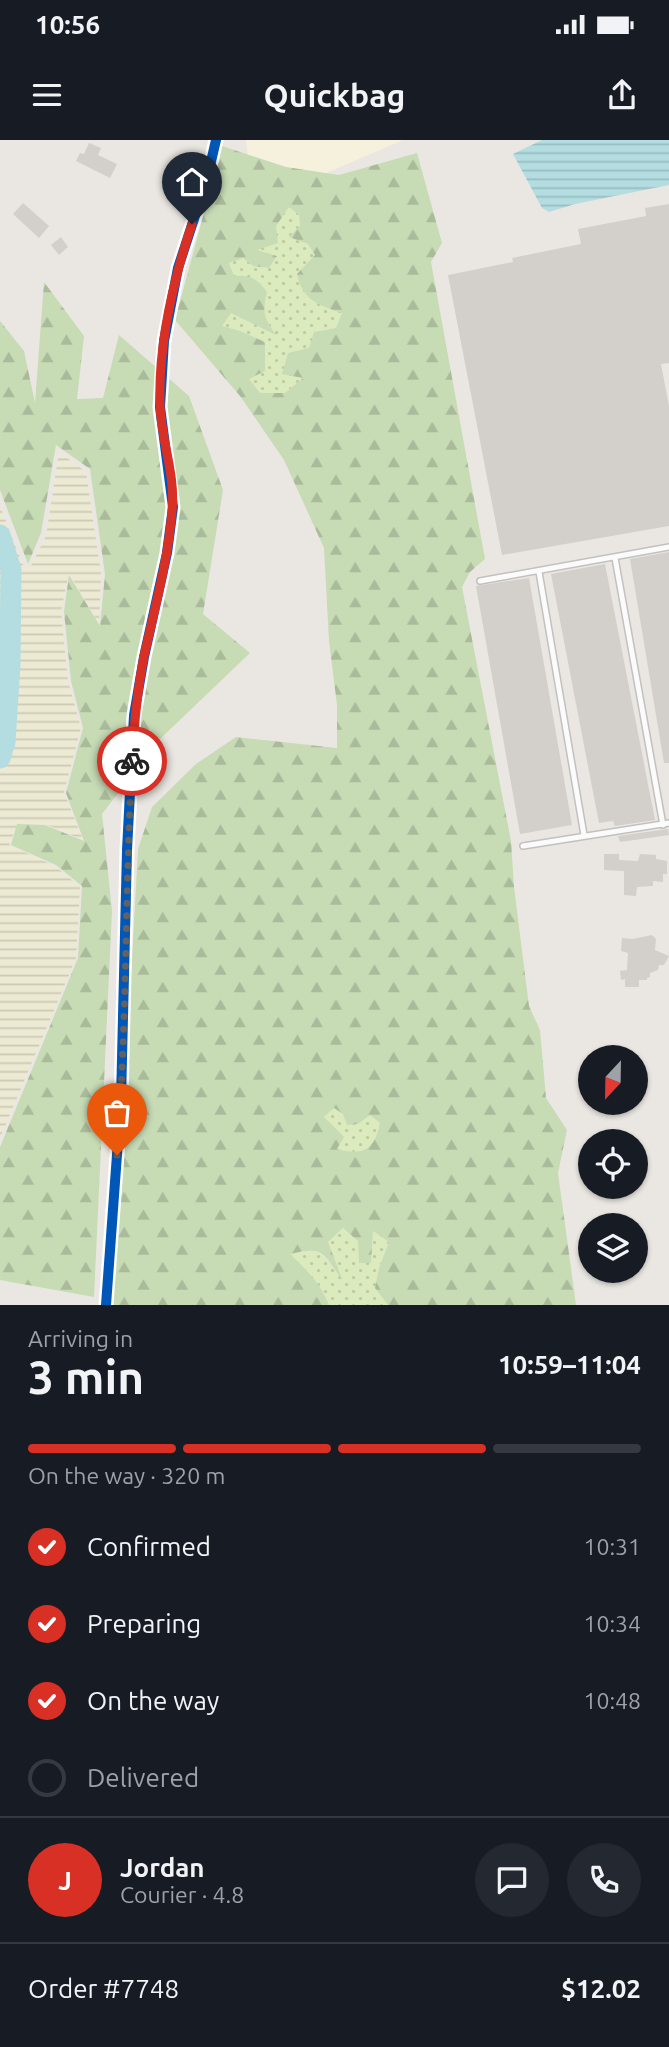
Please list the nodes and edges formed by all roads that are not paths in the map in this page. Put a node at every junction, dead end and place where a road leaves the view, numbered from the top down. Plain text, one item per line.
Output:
1 (216, 140) edge
2 (669, 547) edge
3 (615, 558) junction
4 (540, 572) junction
5 (480, 582) dead end
6 (666, 824) edge
7 (584, 835) junction
8 (523, 846) dead end
9 (106, 1305) edge

1 - 9 street
2 - 3 lane
3 - 4 lane
3 - 6 lane
4 - 5 lane
4 - 7 lane
6 - 7 lane
7 - 8 lane

